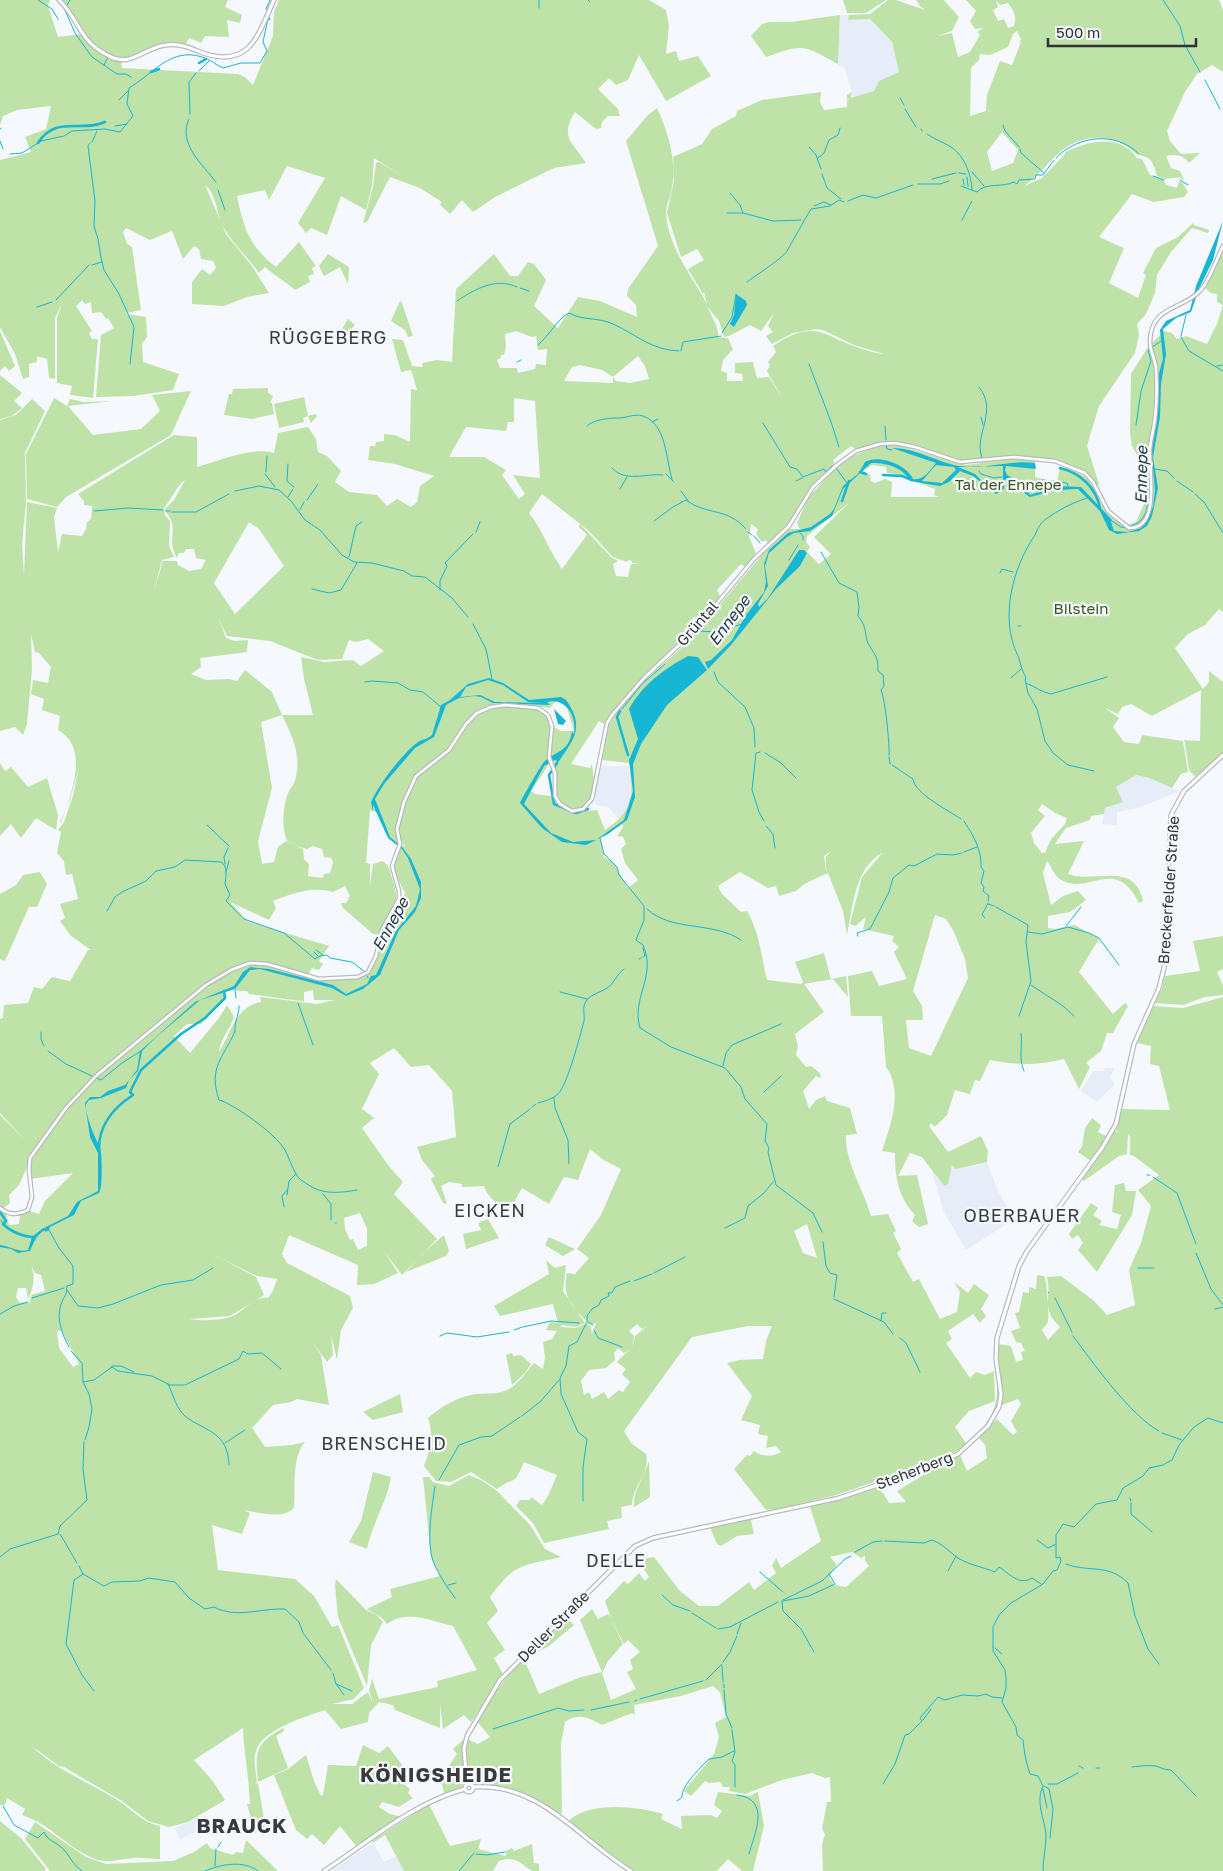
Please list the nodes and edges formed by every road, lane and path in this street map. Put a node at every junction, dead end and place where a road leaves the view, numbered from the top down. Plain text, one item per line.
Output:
1 (59, 0) edge
2 (274, 0) edge
3 (1223, 246) edge
4 (1223, 755) edge
5 (0, 1208) edge
6 (991, 1422) joint
7 (826, 1501) joint
8 (467, 1784) junction
9 (472, 1787) junction
10 (464, 1789) junction
11 (324, 1871) edge
12 (631, 1871) edge

1 - 2 main road
3 - 5 street, Grüntal
4 - 6 main road, Breckerfelder Straße
6 - 7 main road, Steherberg
7 - 8 main road, Deller Straße
8 - 9 main road
8 - 10 main road
9 - 10 main road
9 - 12 main road
10 - 11 main road

